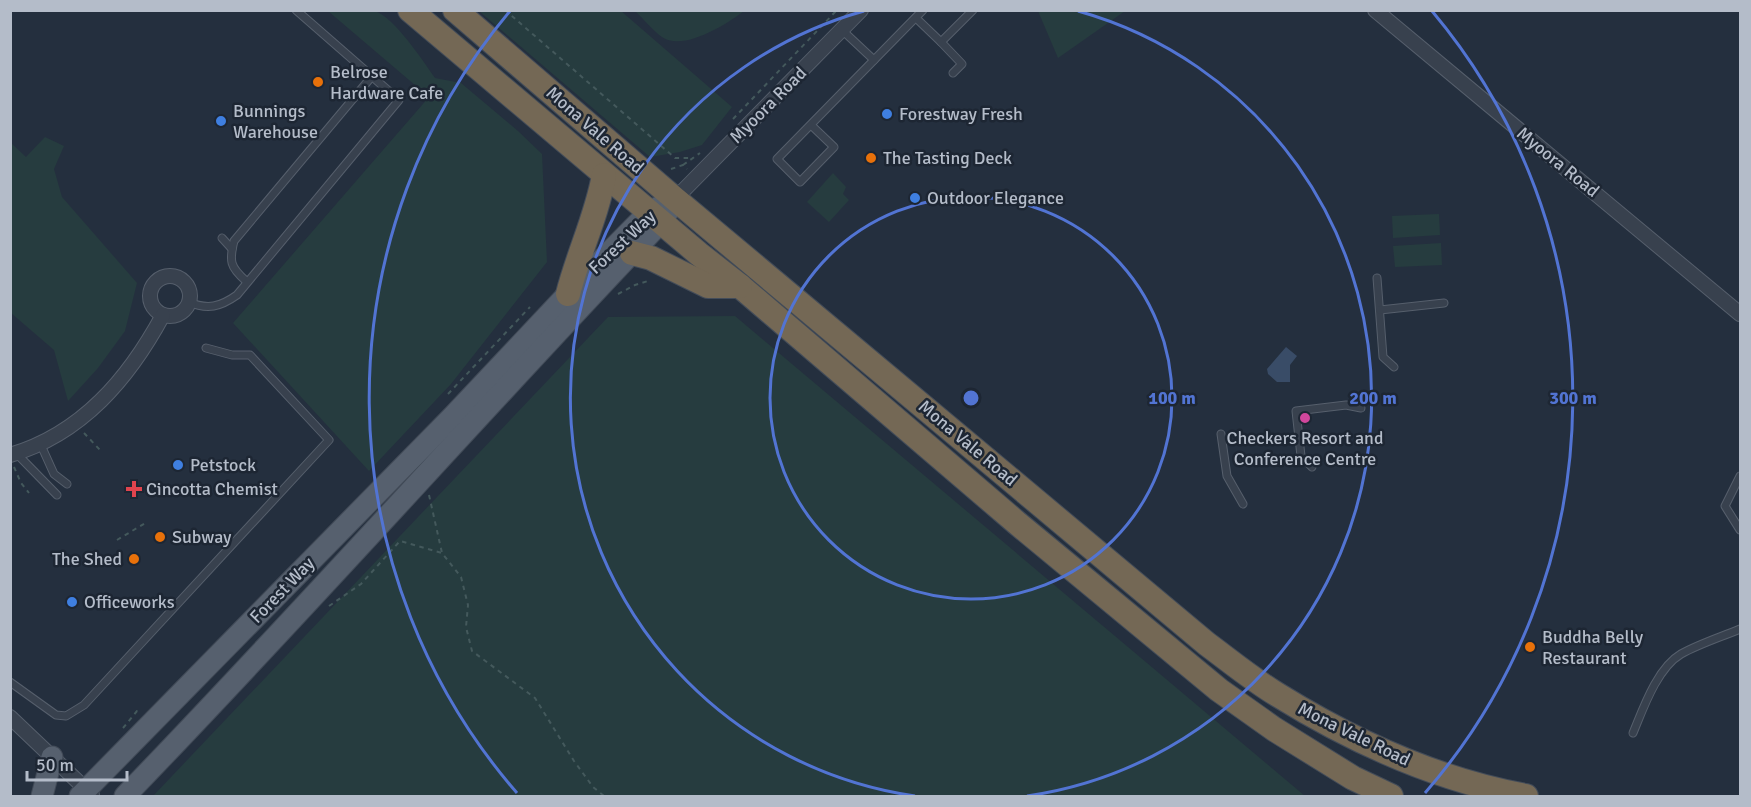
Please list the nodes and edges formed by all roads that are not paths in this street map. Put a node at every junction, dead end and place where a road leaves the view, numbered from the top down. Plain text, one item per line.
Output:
1 (296, 10) edge
2 (410, 10) edge
3 (455, 10) edge
4 (861, 10) edge
5 (923, 10) edge
6 (973, 10) edge
7 (1375, 10) edge
8 (916, 18) junction
9 (842, 30) junction
10 (941, 42) junction
11 (874, 60) junction
12 (953, 73) dead end
13 (373, 75) junction
14 (811, 125) junction
15 (604, 175) junction
16 (675, 199) junction
17 (655, 217) junction
18 (222, 238) dead end
19 (232, 249) junction
20 (632, 253) junction
21 (1377, 278) dead end
22 (246, 281) junction
23 (740, 286) junction
24 (568, 294) junction
25 (188, 302) junction
26 (1444, 303) dead end
27 (1380, 310) junction
28 (1740, 314) edge
29 (164, 315) junction
30 (206, 348) dead end
31 (1394, 367) dead end
32 (1361, 408) dead end
33 (1221, 434) dead end
34 (40, 444) junction
35 (13, 458) edge
36 (1312, 467) dead end
37 (1740, 476) edge
38 (67, 484) dead end
39 (57, 495) dead end
40 (1243, 504) dead end
41 (1740, 530) edge
42 (1740, 629) edge
43 (10, 682) edge
44 (10, 717) edge
45 (1633, 733) dead end
46 (52, 757) junction
47 (87, 794) edge
48 (42, 796) edge
49 (125, 796) edge
50 (1391, 796) edge
51 (1526, 796) edge

1 - 13 lane
2 - 15 highway, Mona Vale Road
3 - 16 highway, Mona Vale Road
4 - 9 street, Myoora Road
5 - 8 lane
6 - 10 lane
7 - 28 street, Myoora Road
8 - 10 lane
8 - 11 lane
9 - 11 lane
9 - 16 street, Myoora Road
10 - 12 lane
11 - 14 lane
13 - 19 lane
13 - 22 lane
14 - 14 lane
15 - 17 highway, Mona Vale Road
15 - 24 highway
16 - 17 main road, Forest Way
16 - 51 highway, Mona Vale Road
17 - 20 main road, Forest Way
17 - 23 highway, Mona Vale Road
17 - 24 main road, Forest Way
18 - 19 lane
19 - 22 lane
20 - 23 highway
20 - 49 main road, Forest Way
21 - 27 lane
22 - 25 lane
23 - 50 highway, Mona Vale Road
24 - 47 main road, Forest Way
25 - 29 street
25 - 29 street
26 - 27 lane
27 - 31 lane
29 - 34 street
30 - 43 lane
32 - 36 lane
33 - 40 lane
34 - 35 street
34 - 38 lane
35 - 39 lane
37 - 41 lane
42 - 45 lane
44 - 46 street
46 - 47 street
46 - 48 main road

